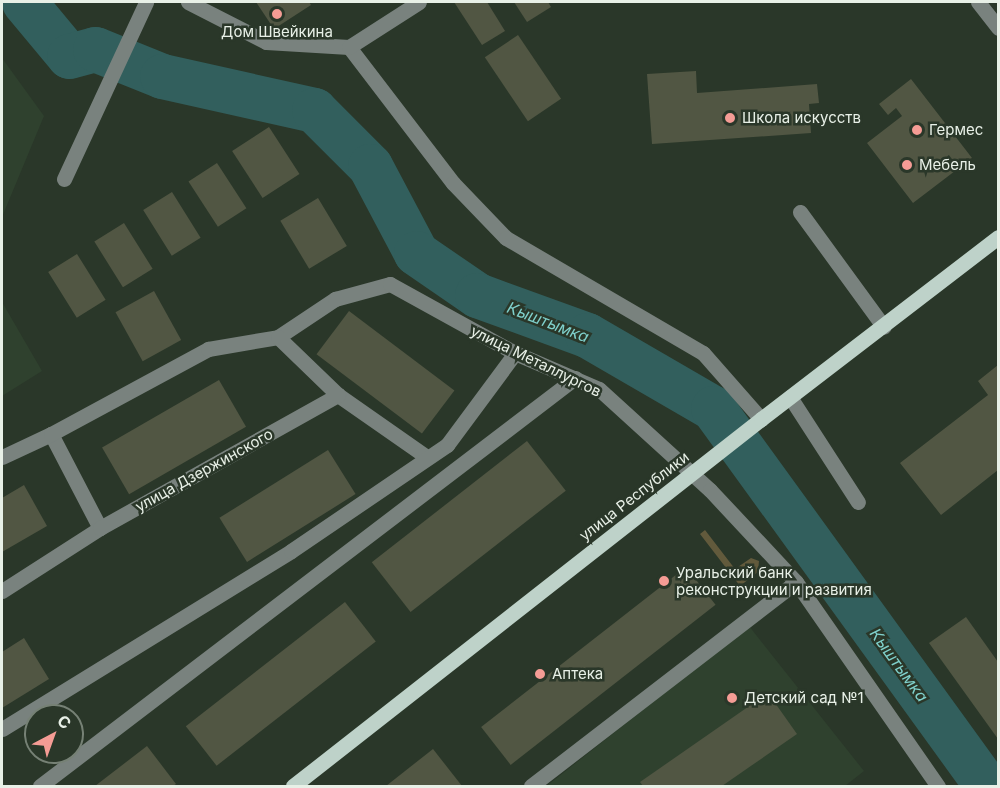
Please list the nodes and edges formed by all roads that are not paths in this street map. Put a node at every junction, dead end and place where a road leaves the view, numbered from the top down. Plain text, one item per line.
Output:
1 (188, 2) edge
2 (419, 2) edge
3 (978, 2) edge
4 (143, 7) edge
5 (999, 28) edge
6 (349, 47) junction
7 (64, 179) dead end
8 (800, 212) dead end
9 (999, 237) edge
10 (884, 327) junction
11 (278, 337) junction
12 (515, 353) junction
13 (575, 378) junction
14 (338, 395) junction
15 (790, 397) junction
16 (761, 419) junction
17 (51, 434) junction
18 (2, 457) edge
19 (426, 457) junction
20 (691, 474) junction
21 (858, 502) dead end
22 (100, 528) junction
23 (796, 582) junction
24 (2, 591) edge
25 (2, 729) edge
26 (40, 786) edge
27 (293, 786) edge
28 (531, 786) edge
29 (939, 786) edge

1 - 6 street
2 - 6 street
3 - 5 street
4 - 7 street
6 - 16 street
8 - 10 street
9 - 10 main road, улица Республики
10 - 15 main road, улица Республики
11 - 12 street, улица Металлургов
11 - 14 street
11 - 17 street, улица Металлургов
12 - 13 street, улица Металлургов
12 - 19 street
13 - 20 street, улица Металлургов
13 - 26 street
14 - 19 street
14 - 22 street, улица Дзержинского
15 - 16 main road, улица Республики
15 - 21 street
16 - 20 main road, улица Республики
17 - 18 street, улица Металлургов
17 - 22 street
19 - 25 street
20 - 23 street, улица Металлургов
20 - 27 main road, улица Республики
22 - 24 street, улица Дзержинского
23 - 28 street
23 - 29 street, улица Металлургов

